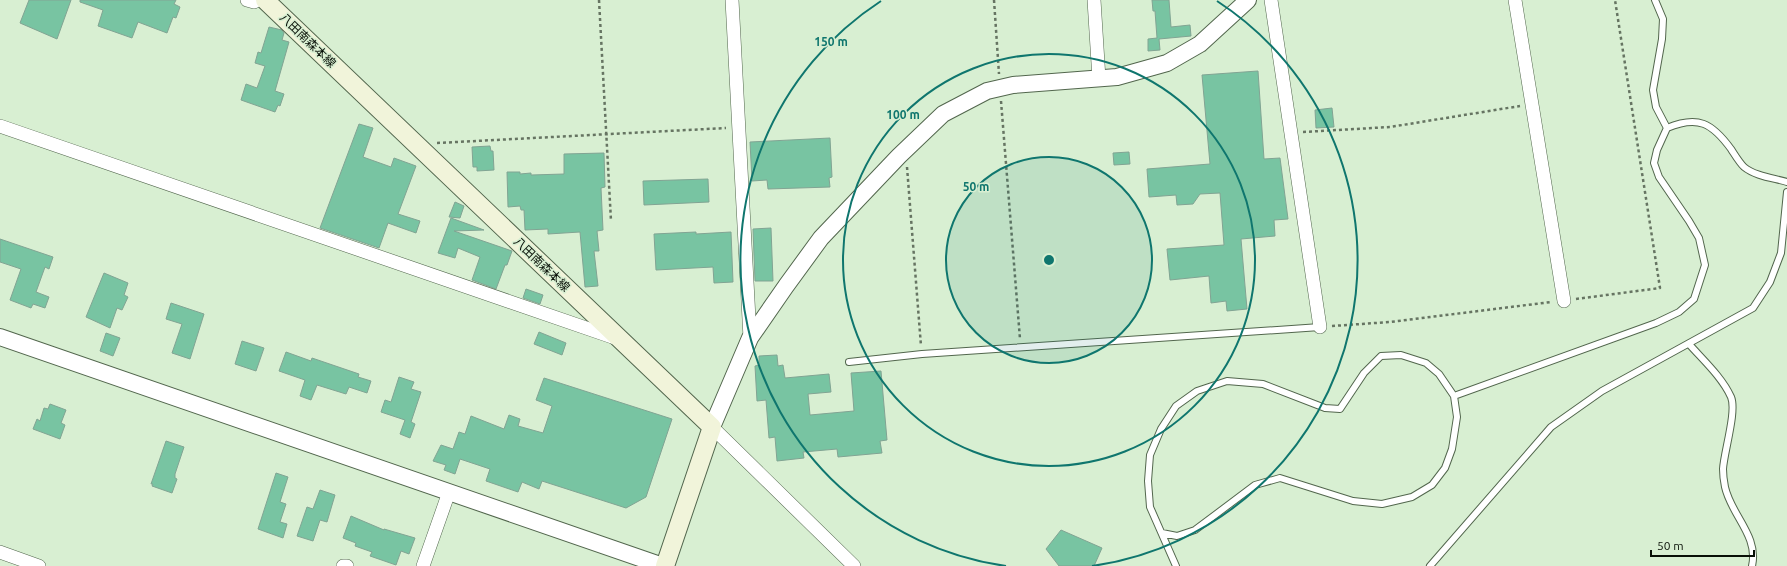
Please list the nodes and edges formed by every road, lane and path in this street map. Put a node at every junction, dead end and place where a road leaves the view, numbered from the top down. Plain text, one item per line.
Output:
1 (247, 0) edge
2 (257, 0) edge
3 (266, 0) edge
4 (599, 0) edge
5 (732, 0) edge
6 (994, 0) edge
7 (1094, 0) edge
8 (1248, 0) edge
9 (1271, 0) edge
10 (1515, 0) edge
11 (1655, 0) edge
12 (1099, 79) junction
13 (1000, 88) junction
14 (1532, 104) junction
15 (0, 126) edge
16 (739, 128) junction
17 (1666, 128) junction
18 (1290, 132) junction
19 (607, 134) junction
20 (417, 144) junction
21 (899, 156) junction
22 (1787, 182) edge
23 (1787, 192) edge
24 (611, 221) dead end
25 (1564, 301) dead end
26 (1320, 327) joint
27 (0, 337) edge
28 (750, 338) junction
29 (622, 341) junction
30 (1689, 344) junction
31 (1021, 348) junction
32 (922, 354) junction
33 (849, 362) dead end
34 (1454, 396) junction
35 (712, 427) junction
36 (449, 492) junction
37 (1162, 533) junction
38 (0, 552) edge
39 (39, 566) edge
40 (343, 566) edge
41 (347, 566) edge
42 (423, 566) edge
43 (664, 566) edge
44 (854, 566) edge
45 (1176, 566) edge
46 (1430, 566) edge
47 (1752, 566) edge

1 - 2 street
3 - 20 main road, 八田南森本線
4 - 19 path
5 - 16 street
6 - 13 path
7 - 12 street
8 - 12 street
9 - 18 street
10 - 14 street
11 - 17 lane
12 - 13 street
13 - 21 street
13 - 31 path
14 - 18 path
14 - 25 street
15 - 29 street
16 - 19 path
16 - 28 street
17 - 22 lane
17 - 34 lane
18 - 26 street
19 - 20 path
19 - 24 path
20 - 29 main road, 八田南森本線
21 - 28 street
21 - 32 path
23 - 30 lane
26 - 31 lane
27 - 36 street
28 - 35 street
29 - 35 main road, 八田南森本線
30 - 46 lane
30 - 47 lane
31 - 32 lane
32 - 33 lane
34 - 37 lane
34 - 37 lane
35 - 43 main road
35 - 44 street
36 - 42 street
36 - 43 street
37 - 45 lane
38 - 39 street
40 - 41 street

